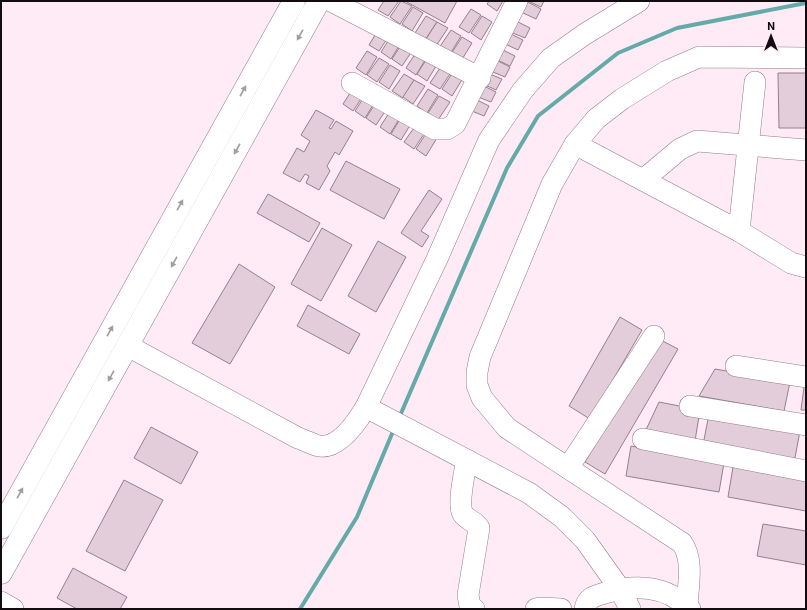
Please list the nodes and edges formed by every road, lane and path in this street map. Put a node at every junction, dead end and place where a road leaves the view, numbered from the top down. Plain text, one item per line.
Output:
1 (294, 1) edge
2 (319, 1) edge
3 (331, 1) edge
4 (517, 1) edge
5 (639, 1) edge
6 (806, 58) edge
7 (480, 78) junction
8 (756, 82) dead end
9 (352, 83) dead end
10 (575, 144) junction
11 (748, 145) junction
12 (806, 150) edge
13 (643, 180) junction
14 (739, 231) junction
15 (806, 267) edge
16 (654, 336) dead end
17 (128, 346) junction
18 (736, 366) dead end
19 (806, 377) edge
20 (690, 406) dead end
21 (366, 408) junction
22 (806, 425) edge
23 (643, 439) dead end
24 (467, 460) junction
25 (568, 468) junction
26 (806, 471) edge
27 (1, 528) edge
28 (1, 573) edge
29 (620, 589) junction
30 (1, 602) edge
31 (688, 607) edge
32 (13, 609) edge
33 (474, 609) edge
34 (536, 609) edge
35 (561, 609) edge
36 (585, 609) edge
37 (630, 609) edge

27 -> 1 main road
2 -> 17 main road
3 - 7 street
4 - 7 street
5 - 21 street
6 - 10 street
7 - 9 street
8 - 11 street
10 - 13 street
10 - 25 street
11 - 12 street
11 - 13 street
11 - 14 street
13 - 14 street
14 - 15 street
16 - 25 street
17 - 21 street
17 -> 28 main road
18 - 19 street
20 - 22 street
21 - 24 street
23 - 26 street
24 - 29 street
24 - 33 street
25 - 31 street
29 - 31 street
29 - 36 street
29 - 37 street
30 - 32 street
34 - 35 street

